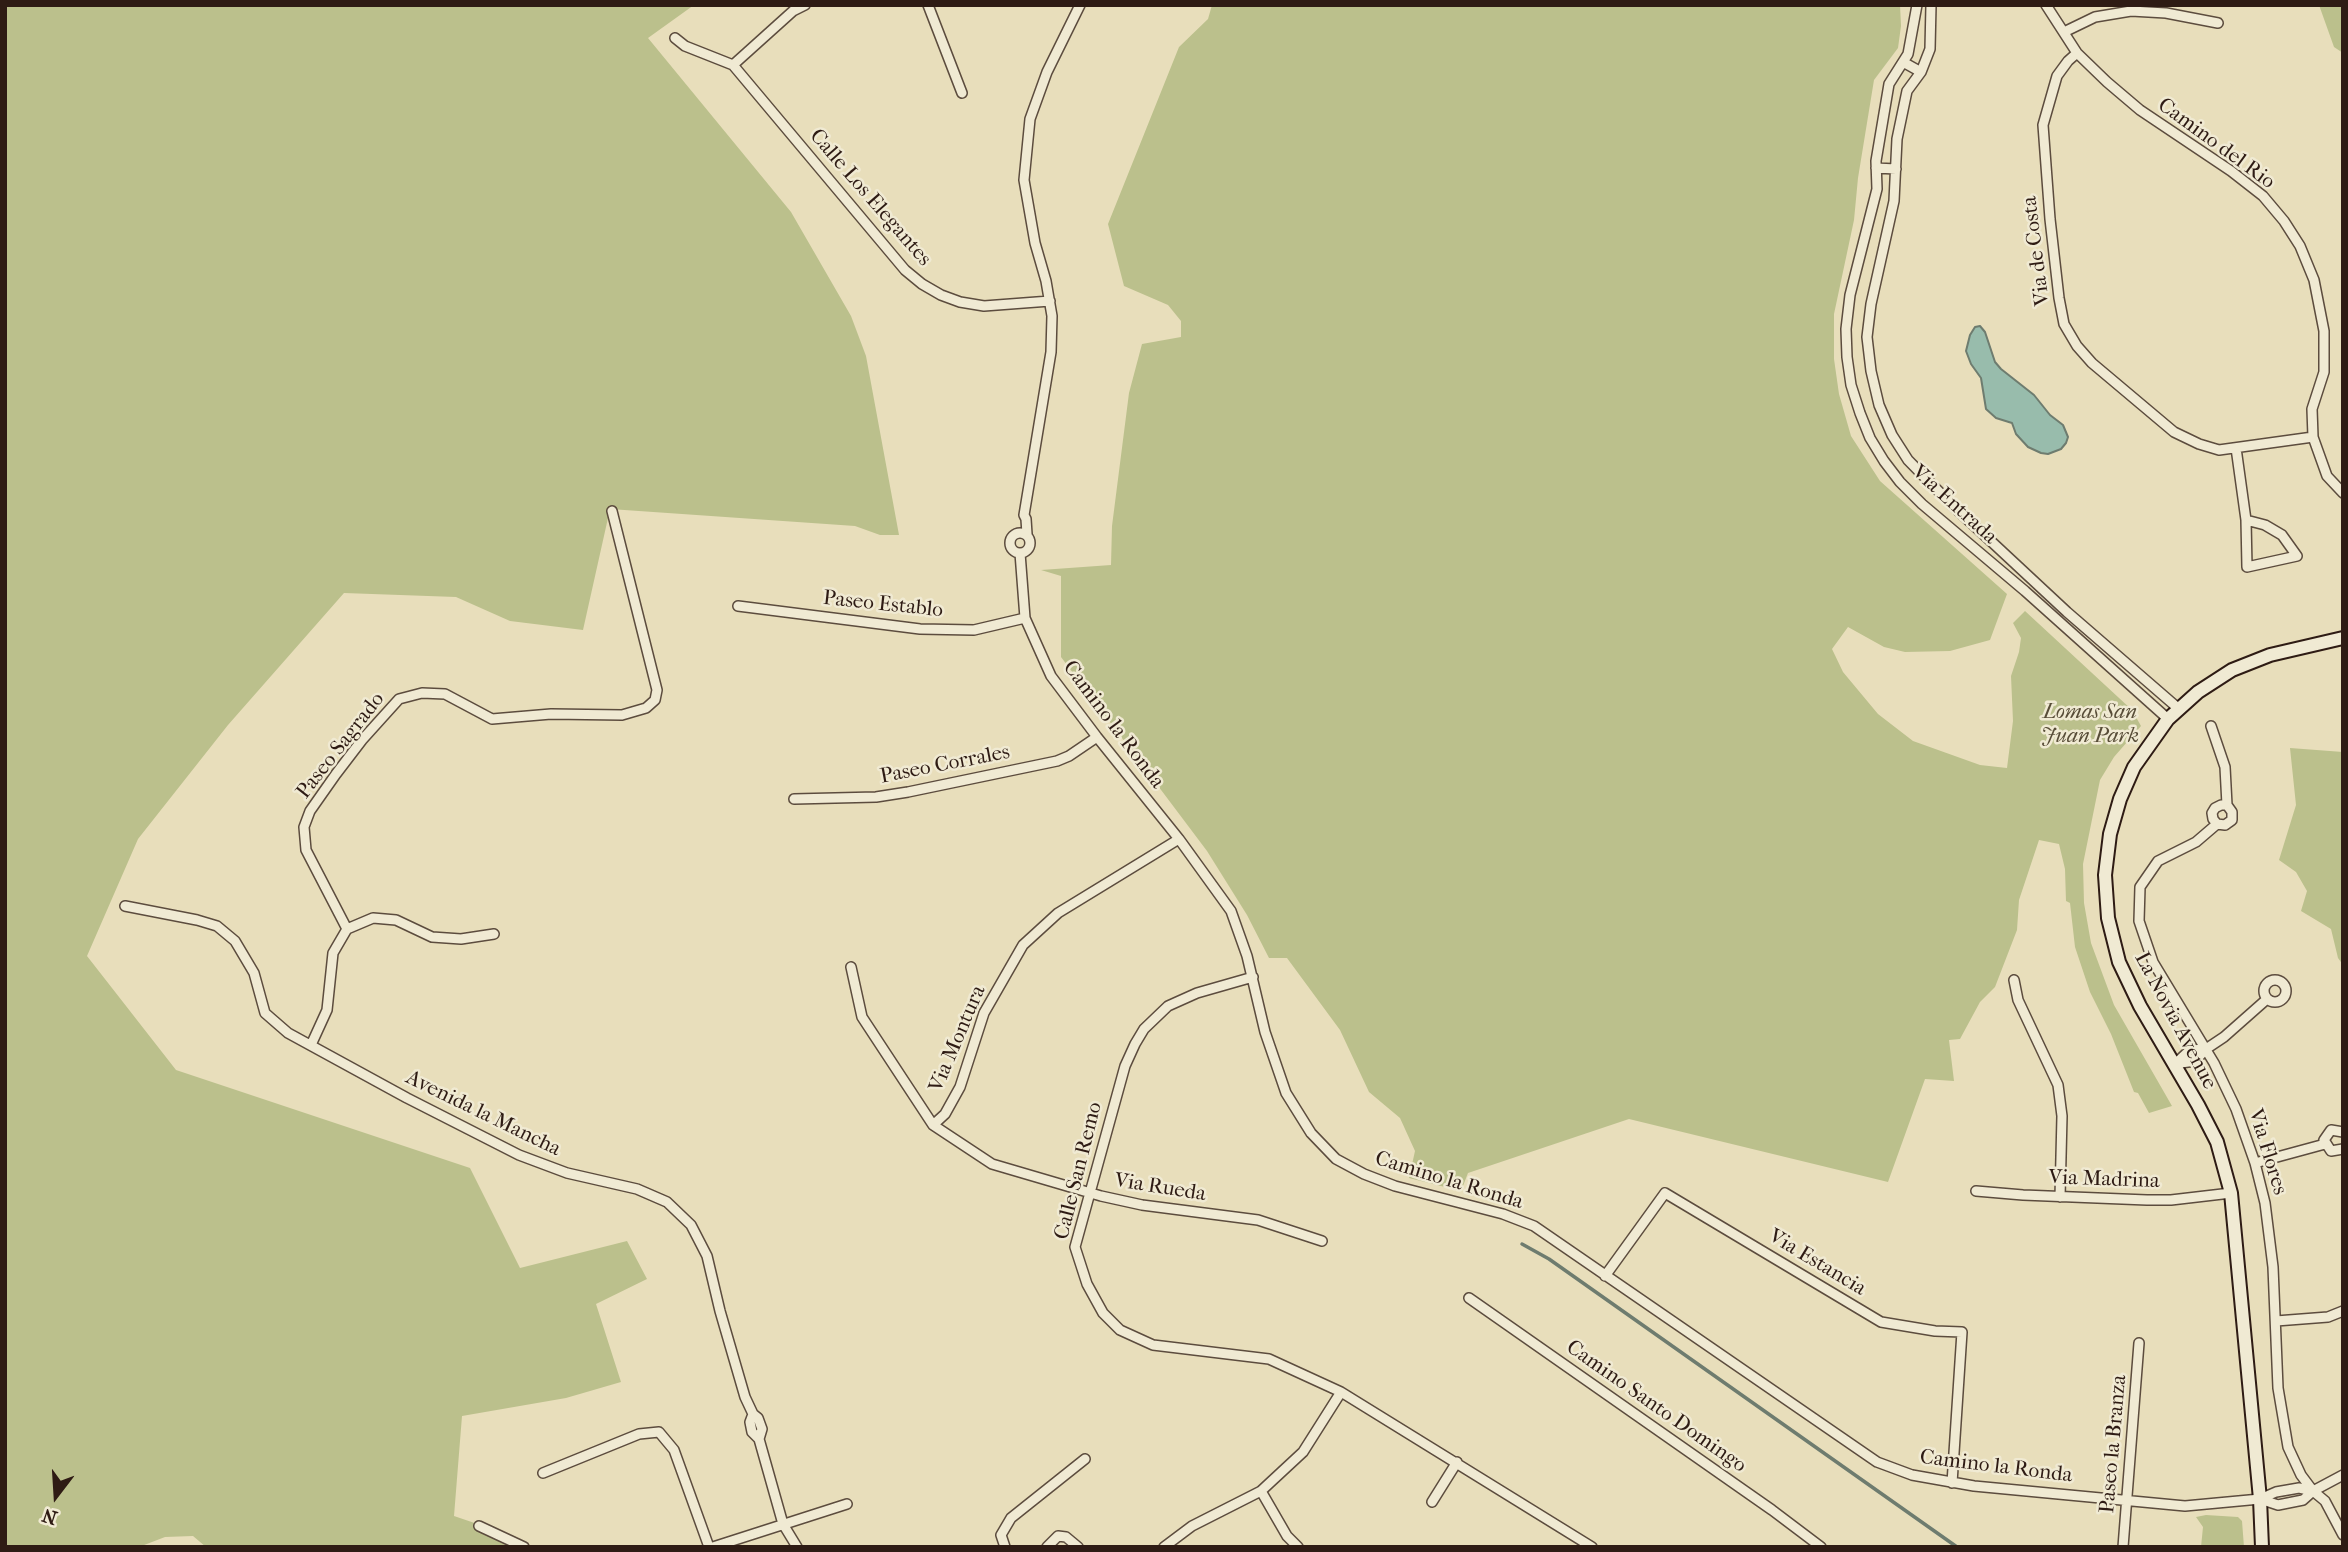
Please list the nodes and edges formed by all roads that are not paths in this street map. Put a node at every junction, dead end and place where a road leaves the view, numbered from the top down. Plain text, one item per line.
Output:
1 (805, 5) edge
2 (928, 5) edge
3 (1080, 5) edge
4 (1917, 5) edge
5 (1931, 5) edge
6 (2046, 5) edge
7 (2218, 23) dead end
8 (2064, 32) junction
9 (675, 38) dead end
10 (2077, 53) junction
11 (1903, 62) junction
12 (733, 65) junction
13 (1922, 72) junction
14 (962, 93) dead end
15 (1875, 168) junction
16 (1896, 169) junction
17 (1050, 301) junction
18 (2313, 437) junction
19 (2236, 448) junction
20 (2343, 493) edge
21 (612, 512) dead end
22 (1024, 515) junction
23 (2246, 520) junction
24 (1014, 534) junction
25 (1027, 534) junction
26 (1020, 553) junction
27 (2035, 581) junction
28 (2025, 591) junction
29 (738, 606) dead end
30 (1025, 618) junction
31 (2343, 638) edge
32 (2179, 709) junction
33 (2168, 719) junction
34 (2211, 726) dead end
35 (1097, 737) junction
36 (794, 799) dead end
37 (2227, 805) junction
38 (2217, 824) junction
39 (1179, 839) junction
40 (125, 906) dead end
41 (347, 929) junction
42 (494, 934) dead end
43 (851, 967) dead end
44 (1253, 977) junction
45 (2014, 980) dead end
46 (2267, 999) dead end
47 (311, 1045) junction
48 (2206, 1049) junction
49 (2174, 1064) junction
50 (933, 1125) junction
51 (2343, 1132) edge
52 (2325, 1144) junction
53 (2343, 1149) edge
54 (2255, 1163) junction
55 (1976, 1191) dead end
56 (1089, 1193) junction
57 (2231, 1193) junction
58 (2060, 1197) junction
59 (1322, 1241) dead end
60 (1605, 1276) junction
61 (1469, 1298) dead end
62 (2343, 1311) edge
63 (2276, 1321) junction
64 (2139, 1343) dead end
65 (1341, 1392) junction
66 (1085, 1460) dead end
67 (1457, 1462) junction
68 (543, 1473) dead end
69 (2343, 1475) edge
70 (1952, 1483) junction
71 (1261, 1491) junction
72 (2313, 1491) junction
73 (2260, 1499) junction
74 (2126, 1500) junction
75 (1432, 1502) dead end
76 (847, 1504) dead end
77 (783, 1524) junction
78 (479, 1526) dead end
79 (2343, 1535) edge
80 (523, 1547) edge
81 (711, 1547) edge
82 (797, 1547) edge
83 (1005, 1547) edge
84 (1048, 1547) edge
85 (1078, 1547) edge
86 (1164, 1547) edge
87 (1298, 1547) edge
88 (1592, 1547) edge
89 (1821, 1547) edge
90 (2123, 1547) edge
91 (2262, 1547) edge

1 - 12 street
2 - 14 street
3 - 17 street, Camino la Ronda
4 - 11 street, Via Entrada
5 - 13 street, Via Entrada
6 - 8 street, Camino del Rio
7 - 8 street
8 - 10 street, Camino del Rio
9 - 12 street
10 - 18 street, Camino del Rio
10 - 19 street, Via de Costa
11 - 13 street
11 - 15 street, Via Entrada
12 - 17 street, Calle Los Elegantes
13 - 16 street, Via Entrada
15 - 16 street
15 - 28 street, Via Entrada
16 - 27 street, Via Entrada
17 - 22 street, Camino la Ronda
18 - 19 street, Via de Costa
18 - 20 street, Camino del Rio
19 - 23 street
21 - 41 street, Paseo Sagrado
22 - 24 street, Camino la Ronda
22 - 25 street, Camino la Ronda
23 - 23 street
24 - 25 street
24 - 26 street, Camino la Ronda
25 - 26 street, Camino la Ronda
26 - 30 street, Camino la Ronda
27 - 28 street
27 - 32 street, Via Entrada
28 - 33 street, Via Entrada
29 - 30 street, Paseo Establo
30 - 35 street, Camino la Ronda
31 - 32 main road, La Novia Avenue
32 - 33 main road, La Novia Avenue
33 - 49 main road, La Novia Avenue
34 - 37 street
35 - 36 street, Paseo Corrales
35 - 39 street, Camino la Ronda
37 - 38 street, Via Flores
37 - 38 street, Via Flores
38 - 48 street, Via Flores
39 - 44 street, Camino la Ronda
39 - 50 street, Via Montura
40 - 47 street, Avenida la Mancha
41 - 42 street
41 - 47 street
43 - 50 street, Via Rueda
44 - 56 street, Calle San Remo
44 - 60 street, Camino la Ronda
45 - 58 street
46 - 48 street
47 - 77 street, Avenida la Mancha
48 - 49 street
48 - 54 street, Via Flores
49 - 57 main road, La Novia Avenue
50 - 56 street, Via Rueda
51 - 52 street
52 - 53 street
52 - 54 street
54 - 63 street, Via Flores
55 - 58 street, Via Madrina
56 - 59 street, Via Rueda
56 - 65 street, Calle San Remo
57 - 58 street, Via Madrina
57 - 73 main road, La Novia Avenue
60 - 70 street, Camino la Ronda
60 - 70 street, Via Estancia
61 - 89 street, Camino Santo Domingo
62 - 63 street
63 - 72 street, Via Flores
64 - 74 street, Paseo la Branza
65 - 67 street, Calle San Remo
65 - 71 street
66 - 83 street
67 - 75 street
67 - 88 street, Calle San Remo
68 - 81 street
69 - 72 street, Camino la Ronda
70 - 74 street, Camino la Ronda
71 - 86 street
71 - 87 street
72 - 73 street, Camino la Ronda
72 - 79 street, Via Flores
73 - 74 street, Camino la Ronda
73 - 91 main road, La Novia Avenue
74 - 90 street, Paseo la Branza
76 - 77 street
77 - 81 street
77 - 82 street, Avenida la Mancha
78 - 80 street
84 - 85 street

